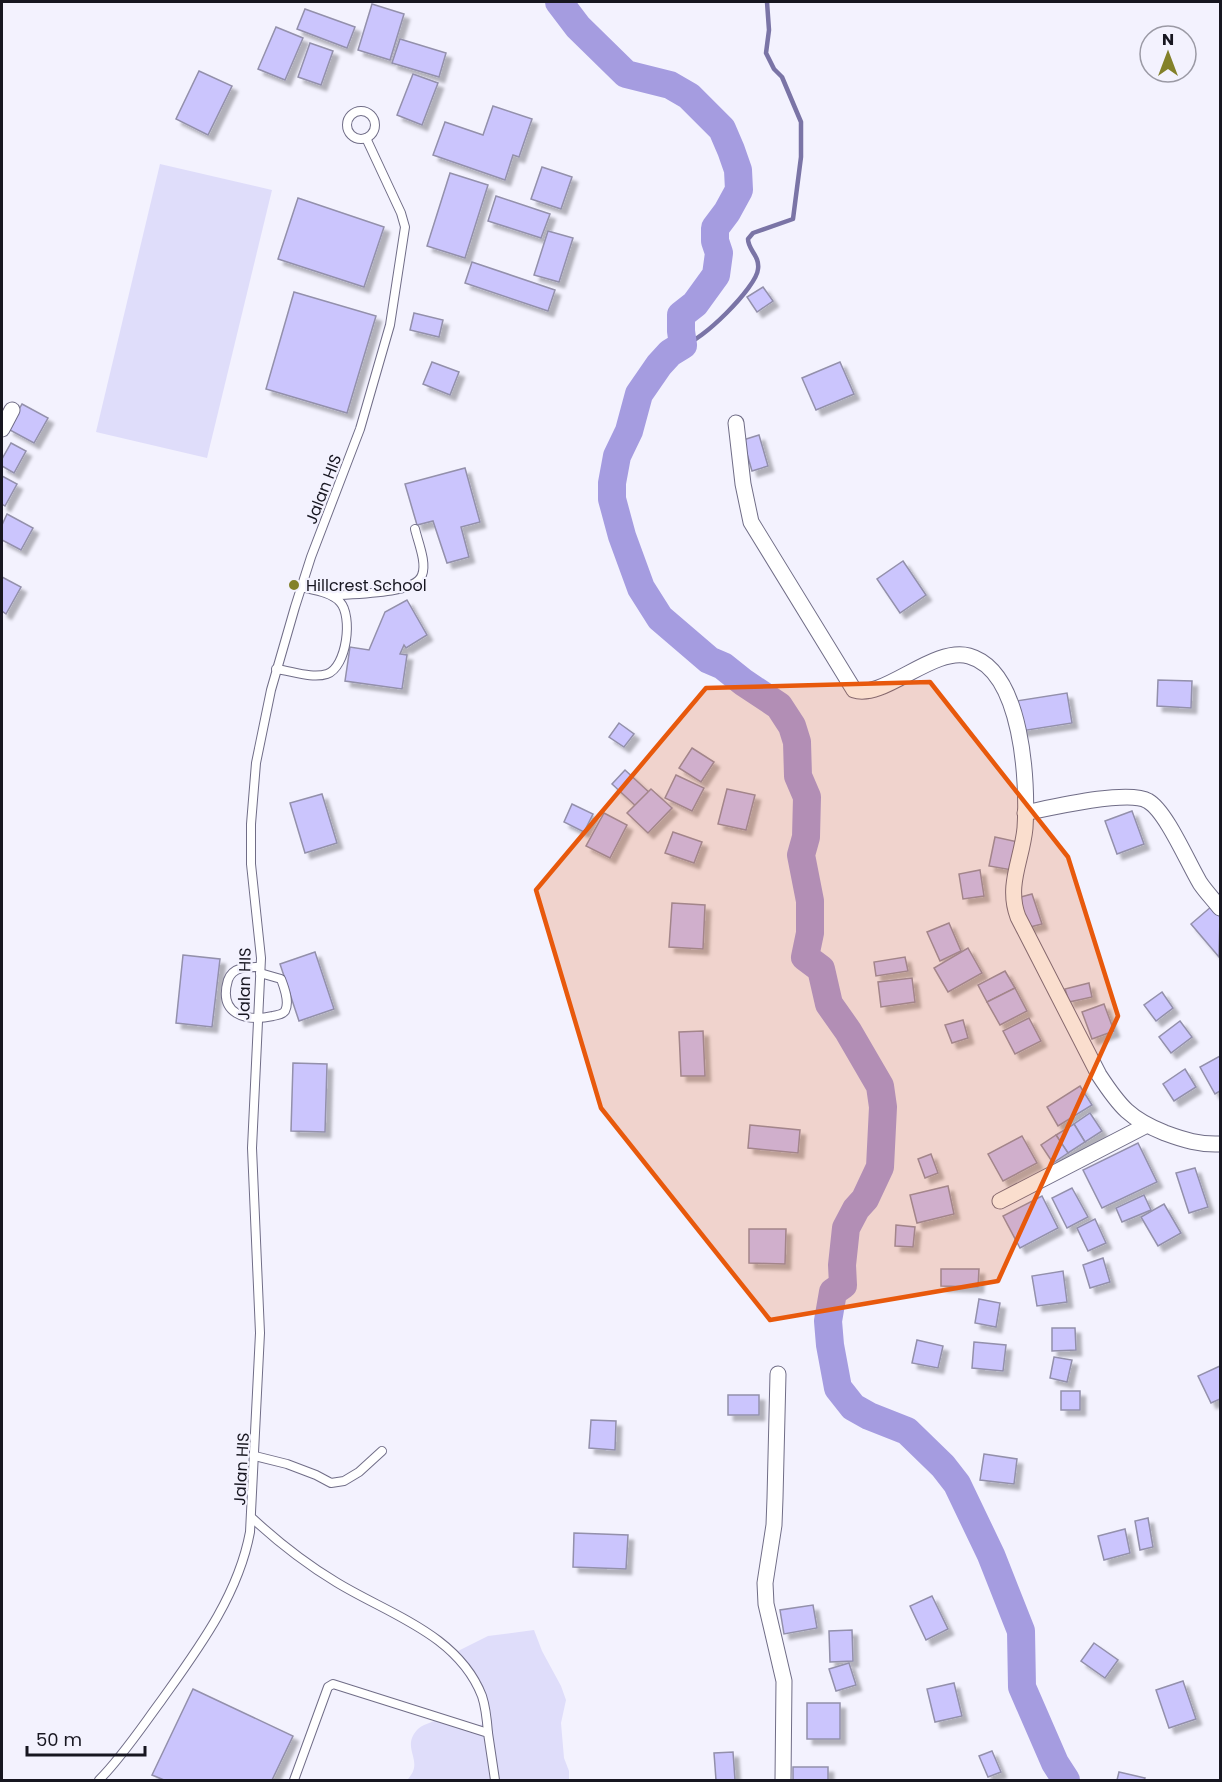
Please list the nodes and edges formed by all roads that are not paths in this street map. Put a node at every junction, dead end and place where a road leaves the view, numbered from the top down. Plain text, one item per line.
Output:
1 (366, 138) dead end
2 (12, 410) dead end
3 (736, 423) dead end
4 (2, 429) edge
5 (415, 529) dead end
6 (301, 587) junction
7 (333, 596) junction
8 (276, 669) junction
9 (1025, 813) junction
10 (1221, 908) edge
11 (260, 970) junction
12 (257, 1019) junction
13 (1146, 1126) junction
14 (1221, 1144) edge
15 (1000, 1201) dead end
16 (778, 1374) dead end
17 (382, 1451) dead end
18 (255, 1456) junction
19 (252, 1518) junction
20 (488, 1733) junction
21 (99, 1780) edge
22 (294, 1780) edge
23 (495, 1780) edge
24 (783, 1780) edge

1 - 6 lane, Jalan HIS
2 - 4 street
3 - 9 street
5 - 7 lane
6 - 7 lane
6 - 8 lane, Jalan HIS
7 - 8 lane
8 - 11 lane, Jalan HIS
9 - 10 street
9 - 13 street
11 - 12 lane, Jalan HIS
11 - 12 lane
11 - 12 lane
12 - 18 lane, Jalan HIS
13 - 14 street
13 - 15 street
16 - 24 street
17 - 18 lane
18 - 19 lane, Jalan HIS
19 - 20 lane
19 - 21 lane, Jalan HIS
20 - 22 lane
20 - 23 lane

